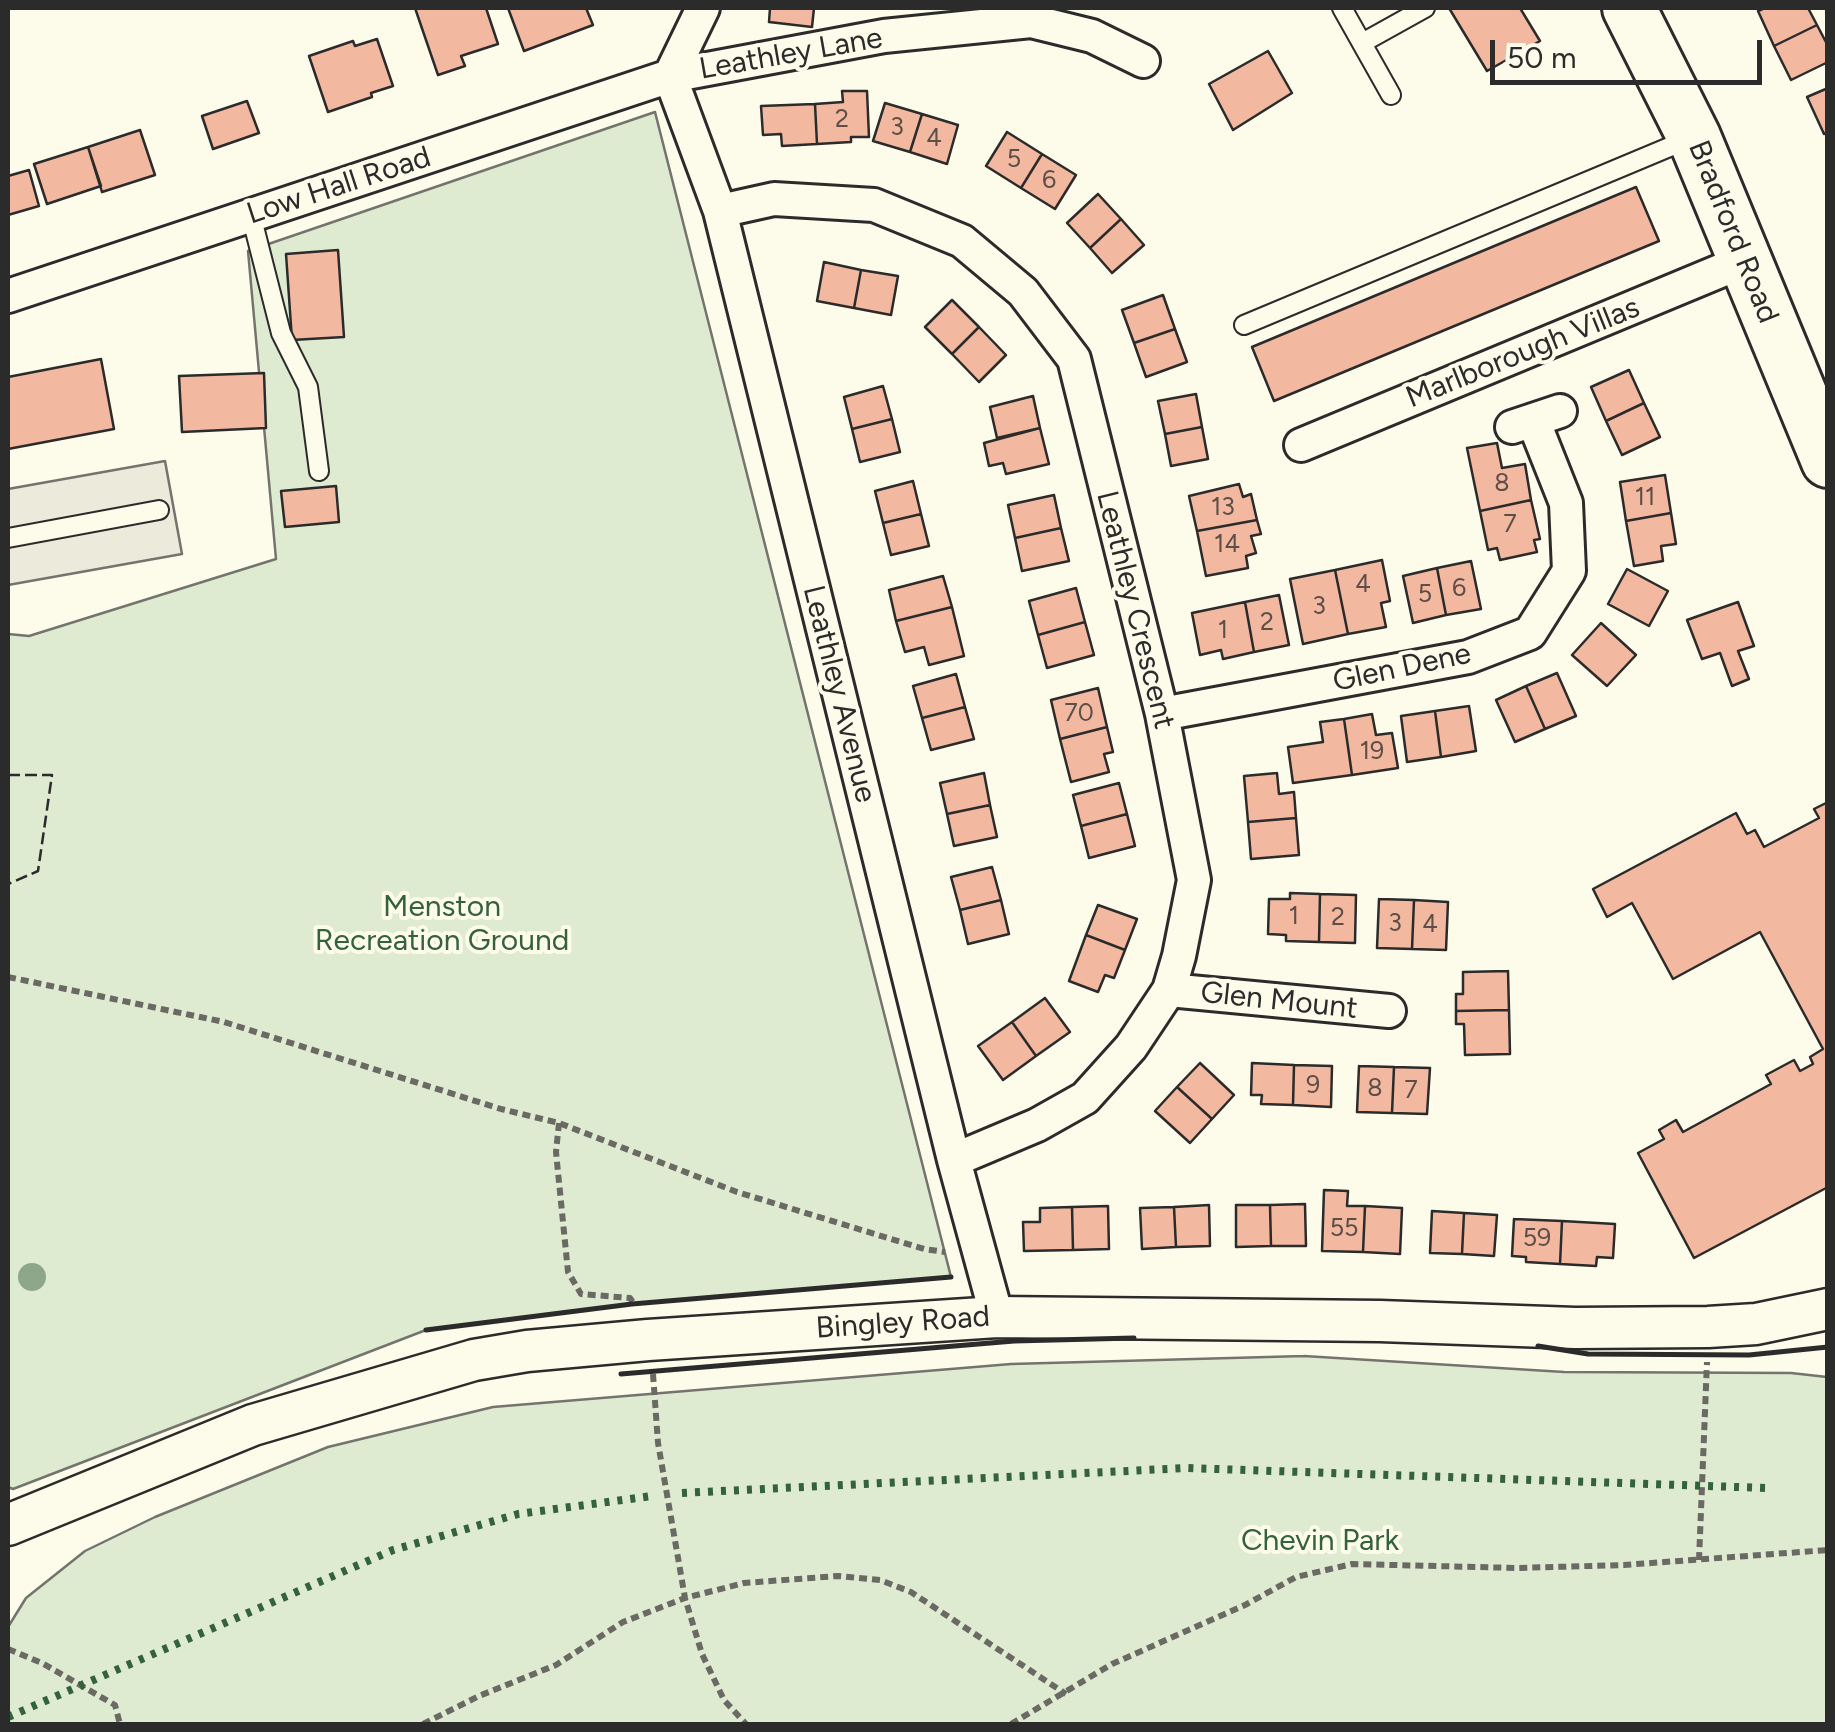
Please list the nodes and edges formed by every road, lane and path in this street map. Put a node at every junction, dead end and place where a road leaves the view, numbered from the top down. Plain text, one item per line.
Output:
1 (703, 8) edge
2 (1342, 8) edge
3 (1425, 8) edge
4 (1629, 8) edge
5 (1362, 43) junction
6 (1143, 61) dead end
7 (670, 76) junction
8 (1391, 95) dead end
9 (1694, 137) junction
10 (720, 210) junction
11 (251, 215) junction
12 (1744, 262) junction
13 (8, 296) edge
14 (1244, 325) dead end
15 (1535, 419) dead end
16 (1301, 444) dead end
17 (1828, 462) edge
18 (318, 471) dead end
19 (159, 510) dead end
20 (8, 538) edge
21 (1162, 714) junction
22 (8, 977) edge
23 (1168, 990) junction
24 (1389, 1012) dead end
25 (560, 1123) junction
26 (954, 1160) junction
27 (983, 1258) junction
28 (1828, 1308) edge
29 (644, 1310) dead end
30 (996, 1316) junction
31 (1708, 1328) junction
32 (652, 1372) dead end
33 (8, 1525) edge
34 (1828, 1550) edge
35 (1699, 1560) junction
36 (684, 1598) junction
37 (8, 1649) edge
38 (1066, 1694) junction
39 (120, 1724) edge
40 (424, 1724) edge
41 (746, 1724) edge
42 (1011, 1724) edge

1 - 7 street
2 - 5 lane
3 - 5 lane
4 - 9 main road, Bradford Road
5 - 8 lane
6 - 7 street, Leathley Lane
7 - 10 street, Leathley Avenue
7 - 11 street, Low Hall Road
9 - 12 main road, Bradford Road
9 - 14 lane
10 - 21 street, Leathley Crescent
10 - 26 street, Leathley Avenue
11 - 13 street, Low Hall Road
11 - 18 lane
12 - 16 street, Marlborough Villas
12 - 17 main road, Bradford Road
15 - 21 street, Glen Dene
19 - 20 lane
21 - 23 street, Leathley Crescent
22 - 25 path
23 - 24 street, Glen Mount
23 - 26 street, Leathley Crescent
25 - 27 path
25 - 29 path
26 - 27 street, Leathley Avenue
27 - 30 street, Leathley Avenue
28 - 31 street, Bingley Road
30 - 31 street, Bingley Road
30 - 33 street, Bingley Road
31 - 35 path
32 - 36 path
34 - 35 path
35 - 38 path
36 - 38 path
36 - 40 path
36 - 41 path
37 - 39 path
38 - 42 path

